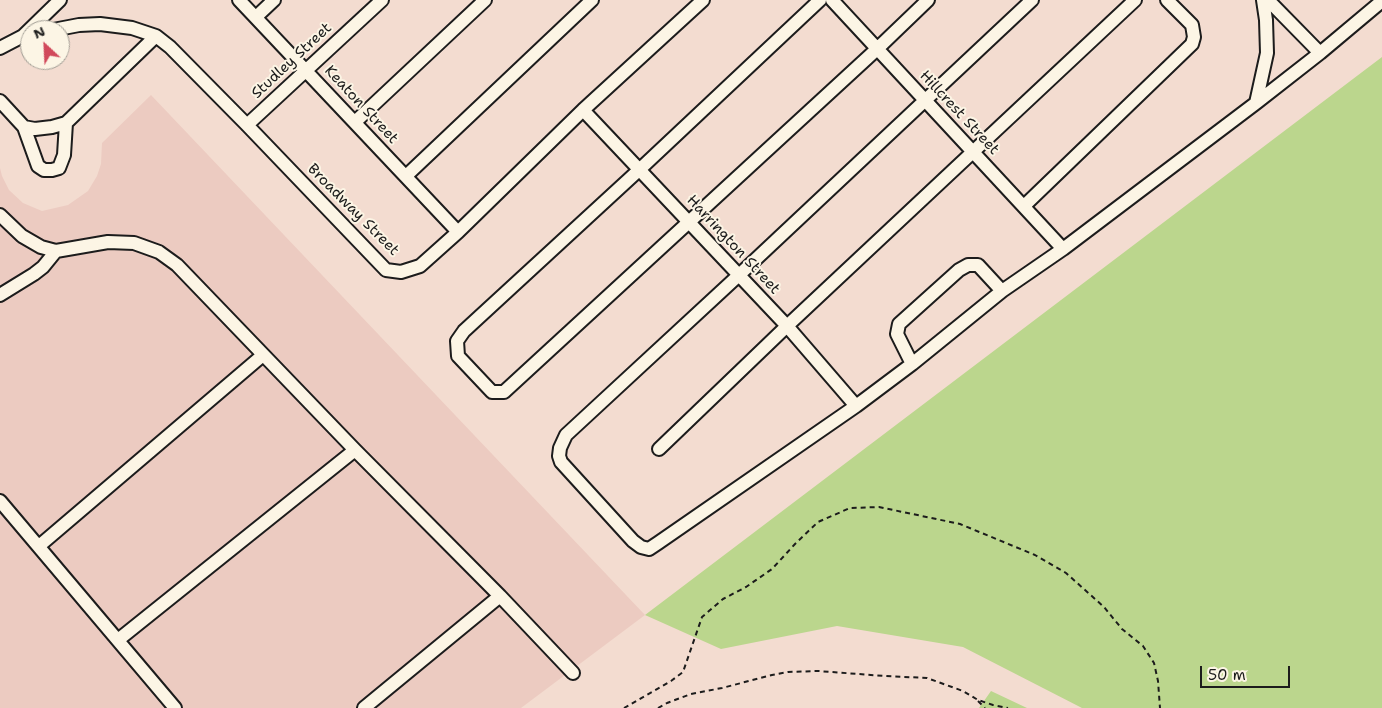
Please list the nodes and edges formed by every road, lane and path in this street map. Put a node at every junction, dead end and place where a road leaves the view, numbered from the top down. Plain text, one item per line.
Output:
1 (60, 0) edge
2 (239, 0) edge
3 (274, 0) edge
4 (382, 0) edge
5 (485, 0) edge
6 (592, 0) edge
7 (703, 0) edge
8 (820, 0) edge
9 (832, 0) edge
10 (928, 0) edge
11 (1032, 0) edge
12 (1136, 0) edge
13 (1167, 0) edge
14 (1263, 0) edge
15 (1268, 0) edge
16 (1382, 1) edge
17 (256, 17) junction
18 (41, 20) edge
19 (70, 27) edge
20 (156, 36) junction
21 (20, 38) edge
22 (0, 48) edge
23 (877, 49) junction
24 (1320, 53) junction
25 (306, 70) junction
26 (925, 100) junction
27 (0, 101) edge
28 (1256, 103) junction
29 (583, 110) junction
30 (355, 122) junction
31 (66, 123) junction
32 (247, 125) junction
33 (24, 128) junction
34 (973, 151) junction
35 (640, 170) junction
36 (406, 176) junction
37 (1024, 206) junction
38 (0, 215) edge
39 (689, 221) junction
40 (458, 232) junction
41 (1063, 249) junction
42 (56, 251) junction
43 (739, 275) junction
44 (1002, 291) junction
45 (0, 295) edge
46 (787, 326) junction
47 (263, 355) junction
48 (912, 364) junction
49 (856, 406) junction
50 (659, 449) dead end
51 (355, 450) junction
52 (0, 501) edge
53 (38, 546) junction
54 (500, 596) junction
55 (118, 640) junction
56 (573, 674) dead end
57 (978, 700) junction
58 (175, 708) edge
59 (364, 708) edge
60 (624, 708) edge
61 (658, 708) edge
62 (985, 708) edge
63 (1008, 708) edge
64 (1160, 708) edge

1 - 18 street
2 - 17 street, Keaton Street
3 - 17 street
4 - 25 street, Studley Street
5 - 30 street
6 - 36 street
7 - 29 street, Broadway Street
8 - 35 street
9 - 23 street, Hillcrest Street
10 - 23 street
11 - 26 street
12 - 34 street
13 - 37 street
14 - 28 street
15 - 24 street
16 - 24 street
17 - 25 street, Keaton Street
19 - 20 street, Broadway Street
20 - 31 street
20 - 32 street, Broadway Street
21 - 22 street
23 - 26 street, Hillcrest Street
23 - 39 street
24 - 28 street
25 - 30 street, Keaton Street
25 - 32 street, Studley Street
26 - 34 street, Hillcrest Street
26 - 43 street
27 - 33 street
28 - 41 street
29 - 35 street, Harrington Street
29 - 40 street, Broadway Street
30 - 36 street, Keaton Street
31 - 33 street
31 - 33 street
32 - 40 street, Broadway Street
34 - 37 street, Hillcrest Street
34 - 46 street
35 - 39 street, Harrington Street
35 - 39 street
36 - 40 street, Keaton Street
37 - 41 street, Hillcrest Street
38 - 42 street
39 - 43 street, Harrington Street
41 - 44 street
42 - 45 street
42 - 47 street
43 - 46 street, Harrington Street
43 - 49 street
44 - 48 street
44 - 48 street
46 - 49 street, Harrington Street
46 - 50 street
47 - 51 street
47 - 53 street
48 - 49 street
51 - 54 street
51 - 55 street
52 - 53 street
53 - 55 street
54 - 56 street
54 - 59 street
55 - 58 street
57 - 61 path
57 - 62 path
57 - 63 path
60 - 64 path

